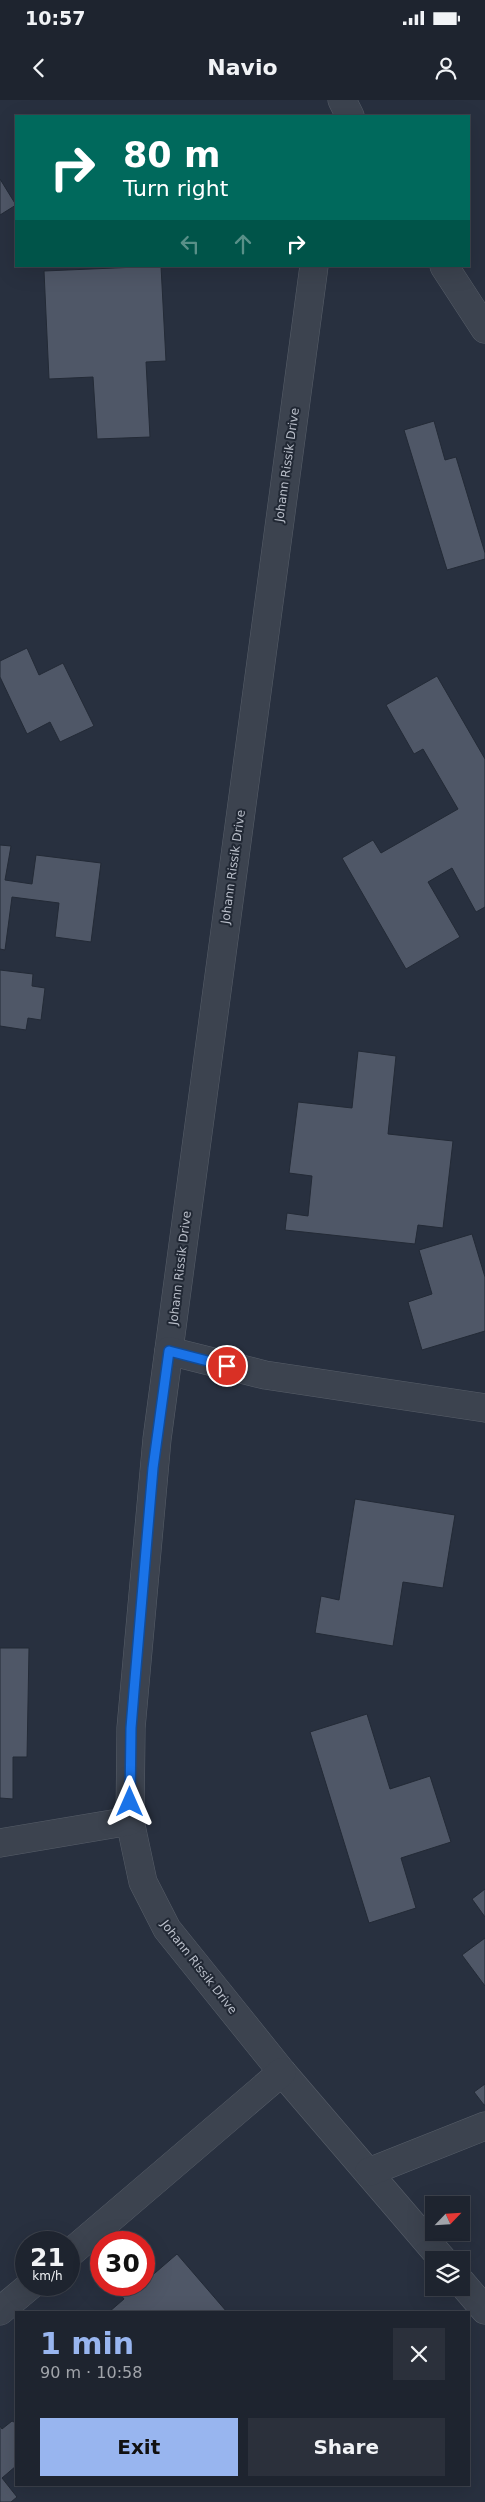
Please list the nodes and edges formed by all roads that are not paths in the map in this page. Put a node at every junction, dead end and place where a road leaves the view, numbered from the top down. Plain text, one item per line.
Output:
1 (336, 100) edge
2 (342, 100) edge
3 (334, 115) edge
4 (350, 115) edge
5 (314, 267) edge
6 (445, 267) edge
7 (485, 329) edge
8 (169, 1351) junction
9 (485, 1408) edge
10 (130, 1821) junction
11 (0, 1843) edge
12 (282, 2072) junction
13 (485, 2126) edge
14 (369, 2172) junction
15 (80, 2245) edge
16 (435, 2251) edge
17 (470, 2292) edge
18 (18, 2296) edge
19 (485, 2310) edge
20 (0, 2311) edge

1 - 3 street
2 - 4 street
5 - 8 street, Johann Rissik Drive
6 - 7 street
8 - 9 street
8 - 10 street, Johann Rissik Drive
10 - 11 street
10 - 12 street, Johann Rissik Drive
12 - 14 street, Johann Rissik Drive
12 - 15 street
13 - 14 street
14 - 16 street, Johann Rissik Drive
17 - 19 street
18 - 20 street

